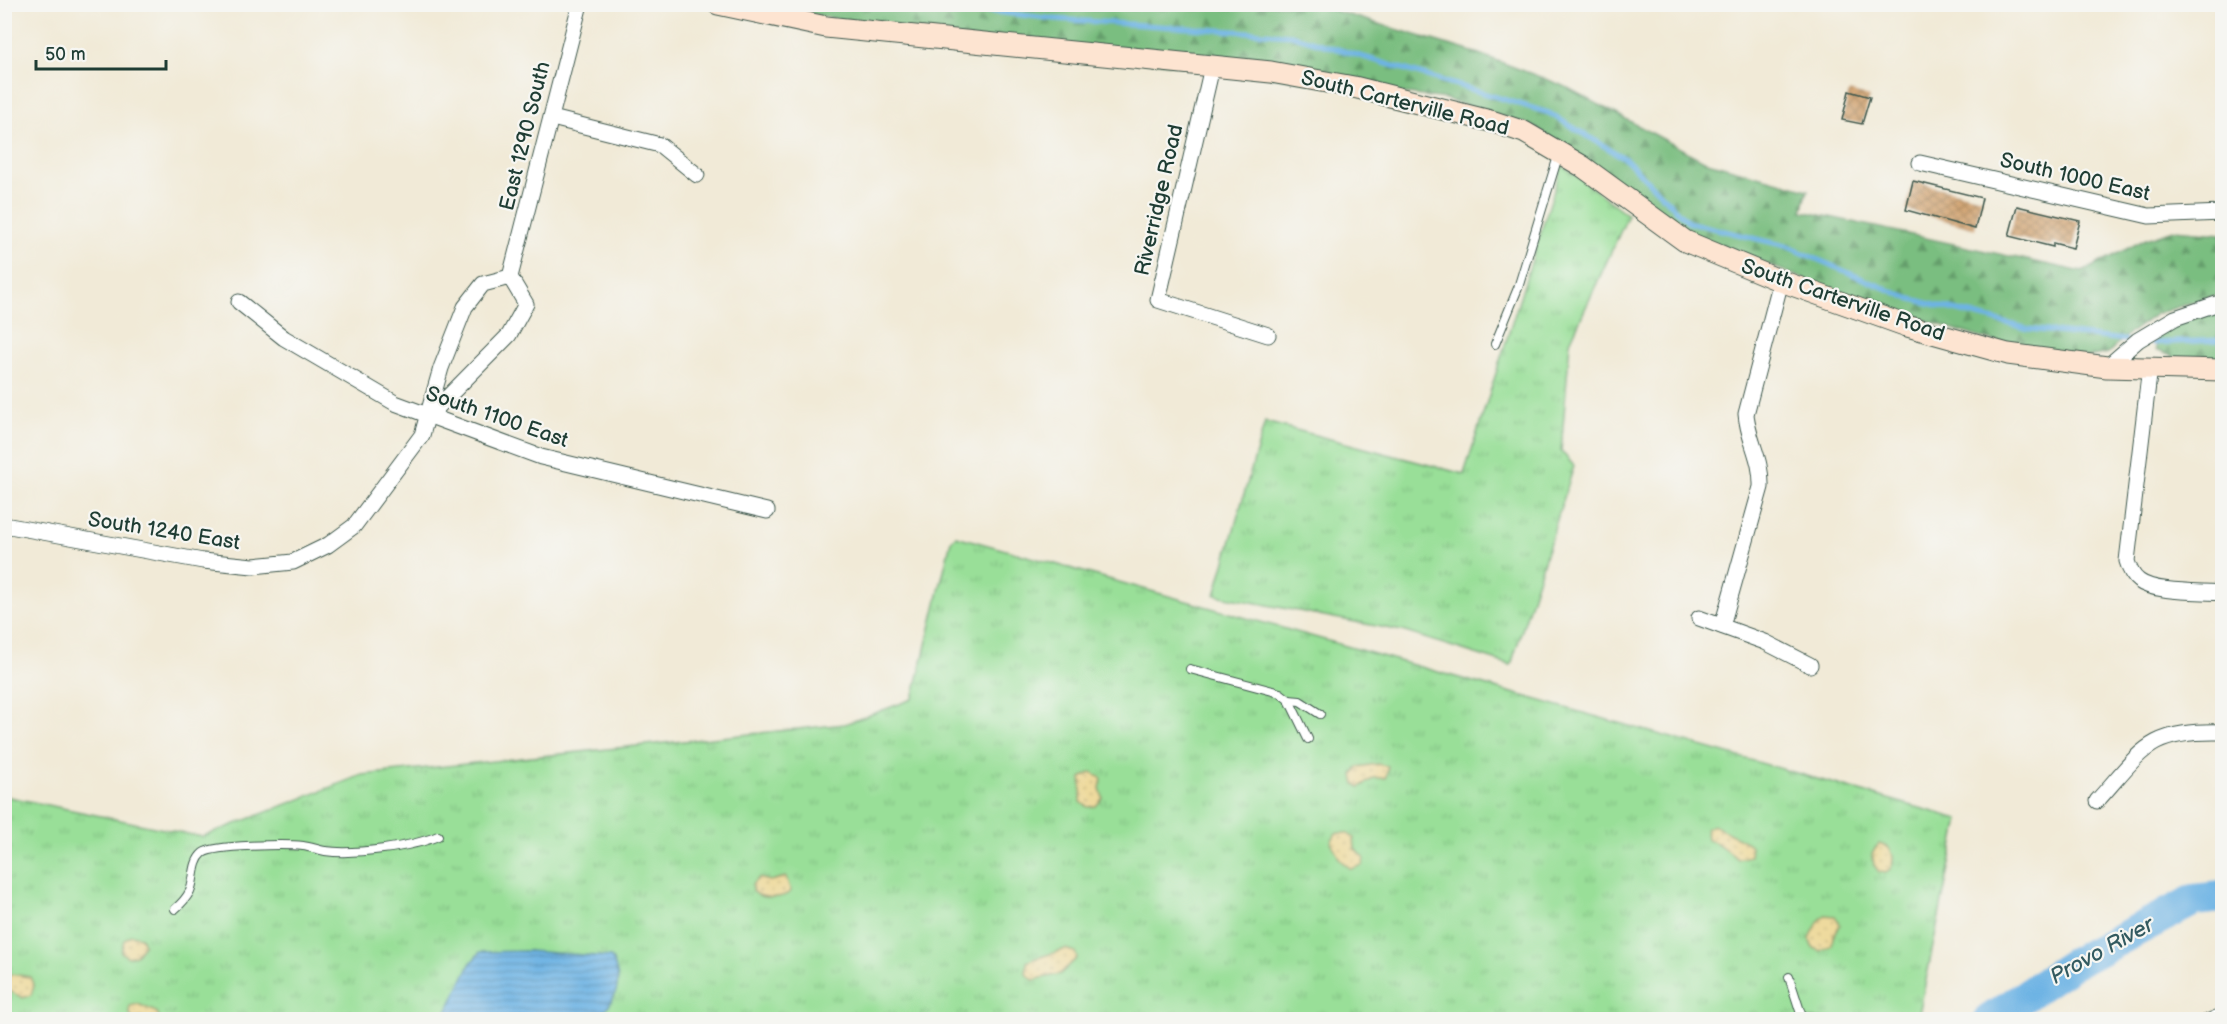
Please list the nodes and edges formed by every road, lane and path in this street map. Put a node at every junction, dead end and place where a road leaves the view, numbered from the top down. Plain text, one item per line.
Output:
1 (580, 4) edge
2 (718, 4) edge
3 (1212, 67) junction
4 (552, 118) junction
5 (1560, 152) junction
6 (1920, 163) dead end
7 (697, 175) dead end
8 (2223, 213) edge
9 (510, 277) junction
10 (1781, 281) junction
11 (2223, 302) edge
12 (239, 303) dead end
13 (1268, 335) dead end
14 (1495, 344) dead end
15 (2107, 367) junction
16 (2150, 367) junction
17 (2223, 370) edge
18 (429, 416) junction
19 (767, 511) dead end
20 (4, 525) edge
21 (2223, 593) edge
22 (1699, 618) dead end
23 (1722, 626) junction
24 (1810, 665) dead end
25 (1190, 669) dead end
26 (1289, 700) junction
27 (1320, 714) dead end
28 (2223, 732) edge
29 (1308, 740) dead end
30 (2097, 801) dead end
31 (438, 836) dead end
32 (176, 909) dead end
33 (1789, 977) dead end
34 (2223, 1012) edge
35 (1803, 1020) edge
36 (2203, 1020) edge

1 - 4 street, East 1290 South
2 - 3 street, South Carterville Road
3 - 5 street, South Carterville Road
3 - 13 street, Riverridge Road
4 - 7 street
4 - 9 street, East 1290 South
5 - 10 street, South Carterville Road
5 - 14 lane
6 - 8 street, South 1000 East
9 - 18 street
9 - 18 street
10 - 15 street, South Carterville Road
10 - 23 street
11 - 15 street
12 - 18 street, South 1100 East
15 - 16 street, South Carterville Road
16 - 17 street, South Carterville Road
16 - 21 street
18 - 19 street, South 1100 East
18 - 20 street, South 1240 East
22 - 23 street
23 - 24 street
25 - 26 lane
26 - 27 lane
26 - 29 lane
28 - 30 street
31 - 32 lane
33 - 35 lane
34 - 36 lane

